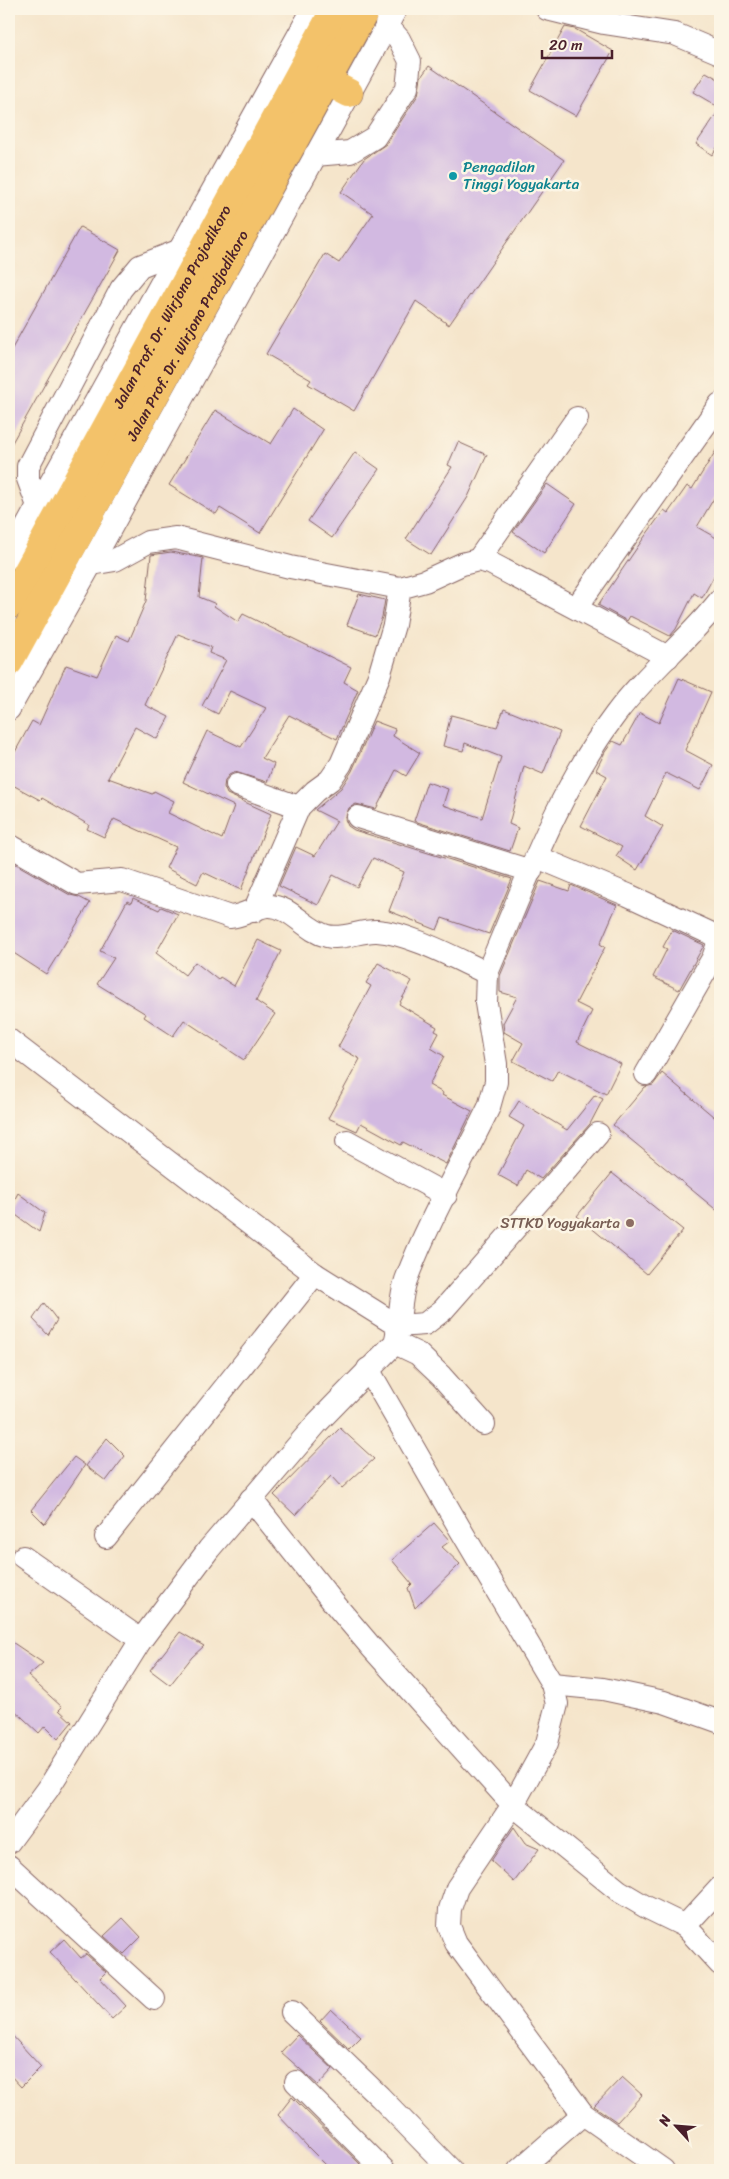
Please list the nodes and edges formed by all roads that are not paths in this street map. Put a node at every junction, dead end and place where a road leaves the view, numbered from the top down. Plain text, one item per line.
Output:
1 (313, 9) edge
2 (335, 9) edge
3 (547, 9) edge
4 (383, 14) edge
5 (720, 54) edge
6 (315, 77) junction
7 (316, 155) junction
8 (178, 251) junction
9 (720, 404) edge
10 (577, 418) dead end
11 (38, 506) junction
12 (9, 557) edge
13 (478, 560) junction
14 (91, 564) junction
15 (400, 588) junction
16 (720, 600) edge
17 (9, 605) edge
18 (576, 608) junction
19 (668, 657) junction
20 (9, 662) edge
21 (9, 709) edge
22 (237, 786) dead end
23 (299, 807) junction
24 (358, 817) dead end
25 (9, 845) edge
26 (534, 864) junction
27 (254, 911) junction
28 (487, 973) junction
29 (9, 1040) edge
30 (646, 1074) dead end
31 (598, 1134) dead end
32 (347, 1141) dead end
33 (446, 1195) junction
34 (315, 1274) junction
35 (396, 1334) junction
36 (368, 1369) junction
37 (484, 1424) dead end
38 (252, 1499) junction
39 (106, 1537) dead end
40 (23, 1557) dead end
41 (141, 1640) junction
42 (552, 1684) junction
43 (720, 1722) edge
44 (513, 1805) junction
45 (9, 1842) edge
46 (9, 1866) edge
47 (720, 1888) edge
48 (686, 1926) junction
49 (720, 1964) edge
50 (154, 1999) dead end
51 (292, 2012) dead end
52 (296, 2082) dead end
53 (582, 2114) junction
54 (384, 2170) edge
55 (450, 2170) edge
56 (519, 2170) edge
57 (663, 2170) edge

1 - 6 street
2 - 6 highway, Jalan Prof. Dr. Wirjono Projodikoro
3 - 5 street
4 - 6 highway, Jalan Prof. Dr. Wirjono Prodjodikoro
4 - 7 street
6 - 7 street
6 - 8 street
6 - 17 highway, Jalan Prof. Dr. Wirjono Projodikoro
6 - 20 highway, Jalan Prof. Dr. Wirjono Prodjodikoro
7 - 14 street
8 - 11 street
8 - 11 street
9 - 18 street
10 - 13 street
11 - 12 street
13 - 15 street
13 - 18 street
14 - 15 street
14 - 21 street
15 - 23 street
16 - 19 street
18 - 19 street
19 - 26 street
22 - 23 street
23 - 27 street
24 - 26 street
25 - 27 street
26 - 28 street
26 - 30 street
27 - 28 street
28 - 33 street
29 - 34 street
31 - 35 street
32 - 33 street
33 - 35 street
34 - 35 street
34 - 39 street
35 - 36 street
35 - 37 street
36 - 38 street
36 - 42 street
38 - 41 street
38 - 44 street
40 - 41 street
41 - 45 street
42 - 43 street
42 - 44 street
44 - 48 street
44 - 53 street
46 - 50 street
47 - 48 street
48 - 49 street
51 - 55 street
52 - 54 street
53 - 56 street
53 - 57 street

